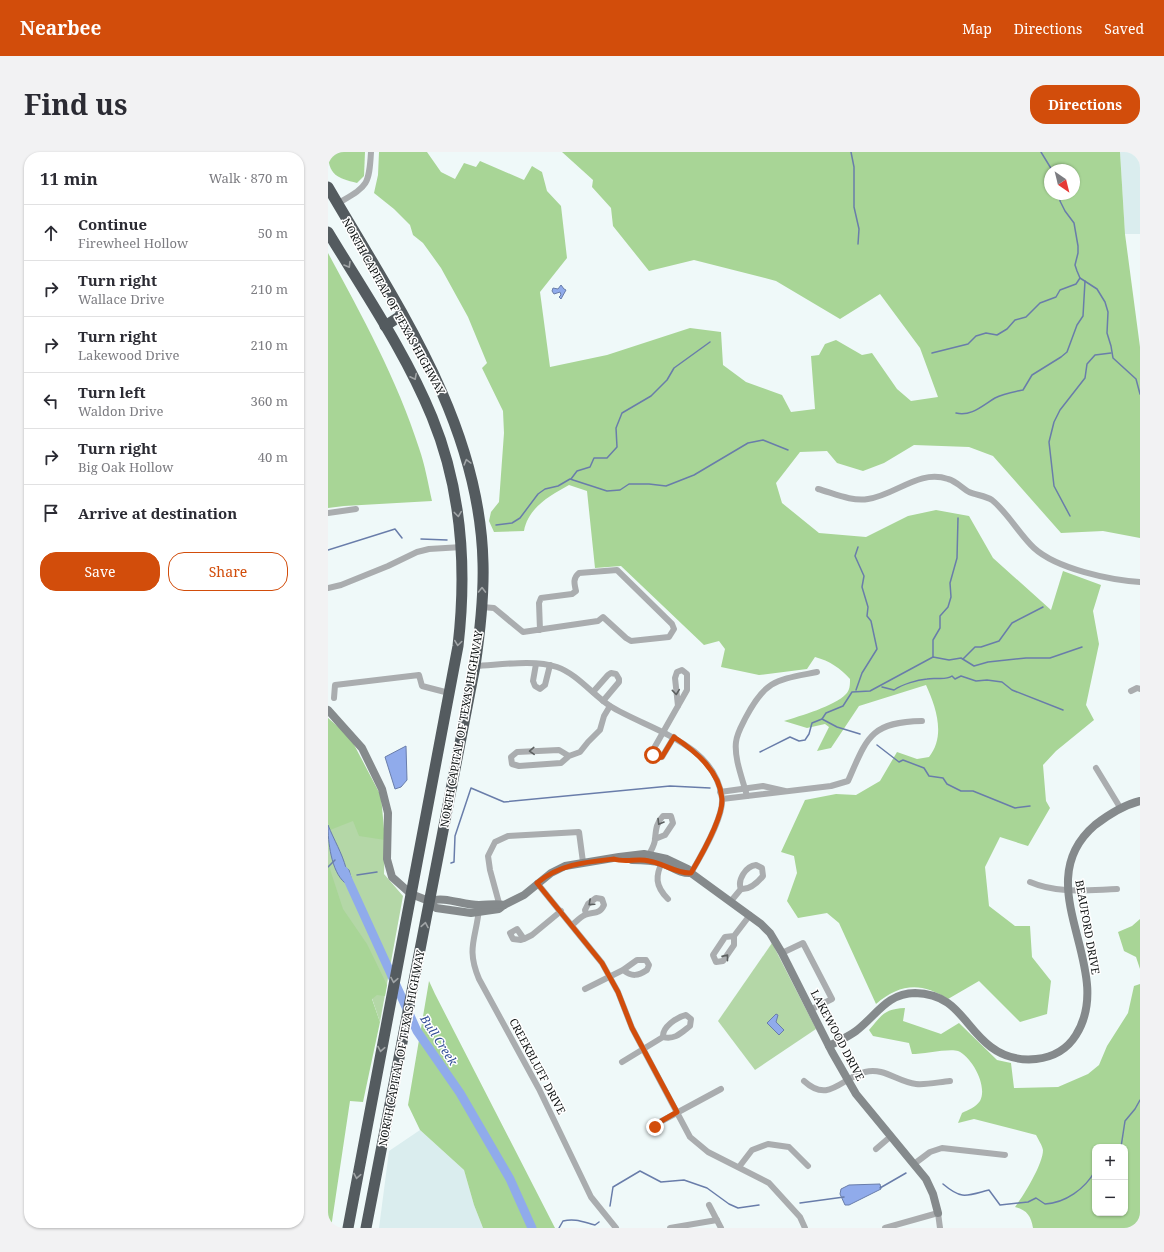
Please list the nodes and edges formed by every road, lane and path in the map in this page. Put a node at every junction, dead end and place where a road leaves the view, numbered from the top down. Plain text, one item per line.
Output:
1 (371, 152) edge
2 (328, 187) edge
3 (338, 204) junction
4 (328, 232) edge
5 (402, 316) junction
6 (385, 326) junction
7 (818, 489) dead end
8 (356, 509) dead end
9 (328, 513) edge
10 (462, 547) junction
11 (1140, 582) edge
12 (328, 588) edge
13 (482, 607) junction
14 (540, 630) junction
15 (536, 664) junction
16 (550, 665) junction
17 (475, 666) junction
18 (817, 672) dead end
19 (1140, 689) edge
20 (1131, 691) dead end
21 (593, 692) junction
22 (448, 693) junction
23 (334, 698) dead end
24 (603, 701) junction
25 (610, 706) junction
26 (678, 706) junction
27 (328, 710) edge
28 (922, 721) dead end
29 (663, 731) junction
30 (674, 737) junction
31 (569, 756) junction
32 (1096, 768) dead end
33 (745, 788) junction
34 (720, 792) junction
35 (789, 792) junction
36 (747, 796) junction
37 (722, 799) junction
38 (1140, 801) edge
39 (1121, 809) junction
40 (655, 839) dead end
41 (648, 858) junction
42 (663, 861) junction
43 (583, 862) junction
44 (691, 873) junction
45 (1030, 882) dead end
46 (537, 883) junction
47 (741, 889) dead end
48 (1118, 889) dead end
49 (1068, 891) junction
50 (411, 894) junction
51 (668, 899) dead end
52 (429, 901) junction
53 (731, 901) junction
54 (502, 904) junction
55 (479, 909) junction
56 (561, 912) junction
57 (586, 914) dead end
58 (750, 915) junction
59 (572, 925) junction
60 (734, 936) junction
61 (524, 939) dead end
62 (782, 953) junction
63 (623, 970) dead end
64 (610, 976) junction
65 (585, 989) dead end
66 (812, 1009) junction
67 (663, 1037) junction
68 (830, 1046) junction
69 (643, 1049) junction
70 (622, 1062) dead end
71 (849, 1080) junction
72 (804, 1081) dead end
73 (950, 1081) dead end
74 (721, 1089) dead end
75 (677, 1112) junction
76 (652, 1132) dead end
77 (890, 1137) junction
78 (876, 1149) dead end
79 (1005, 1155) dead end
80 (914, 1164) junction
81 (808, 1166) dead end
82 (739, 1167) junction
83 (709, 1205) dead end
84 (938, 1213) junction
85 (717, 1220) junction
86 (348, 1228) edge
87 (366, 1228) edge
88 (616, 1228) edge
89 (670, 1228) edge
90 (721, 1228) edge
91 (805, 1228) edge
92 (885, 1228) edge
93 (940, 1228) edge

1 - 3 street
2 - 3 highway, NORTH CAPITAL OF TEXAS HIGHWAY
3 - 5 highway, NORTH CAPITAL OF TEXAS HIGHWAY
4 -> 6 highway, NORTH CAPITAL OF TEXAS HIGHWAY
5 - 6 highway
13 -> 5 highway, NORTH CAPITAL OF TEXAS HIGHWAY
6 -> 10 highway, NORTH CAPITAL OF TEXAS HIGHWAY
7 - 11 street
8 - 9 street
10 - 12 street
10 -> 22 highway, NORTH CAPITAL OF TEXAS HIGHWAY
13 - 14 street
13 - 17 highway, NORTH CAPITAL OF TEXAS HIGHWAY
14 - 14 street
15 - 16 street
15 - 16 street
15 - 17 street
16 - 21 street
17 - 52 highway, NORTH CAPITAL OF TEXAS HIGHWAY
18 - 33 street
19 - 20 street
21 - 24 street
21 - 24 street
22 - 23 street
22 - 50 highway, NORTH CAPITAL OF TEXAS HIGHWAY
24 - 25 street
25 - 29 street
25 - 31 street
26 -> 26 street
26 - 29 street
27 - 50 street, LAKEWOOD DRIVE
28 - 35 street
29 - 30 street
29 - 30 street
30 - 34 street
31 -> 31 street
32 - 39 street
33 - 34 street
33 - 35 street
33 - 36 street
34 - 37 street
35 - 36 street
36 - 37 street
37 - 44 street
38 - 39 street, BEAUFORD DRIVE
39 - 49 street, BEAUFORD DRIVE
40 - 41 street
41 - 42 street, LAKEWOOD DRIVE
41 - 43 street, LAKEWOOD DRIVE
42 - 44 street, LAKEWOOD DRIVE
42 - 51 street
43 - 46 street, LAKEWOOD DRIVE
43 - 54 street
44 - 53 street, LAKEWOOD DRIVE
45 - 49 street
46 - 54 street, LAKEWOOD DRIVE
46 - 56 street
47 - 53 street
48 - 49 street
49 - 68 street, BEAUFORD DRIVE
50 - 52 street, LAKEWOOD DRIVE
50 -> 86 highway, NORTH CAPITAL OF TEXAS HIGHWAY
52 - 55 street, LAKEWOOD DRIVE
87 -> 52 highway, NORTH CAPITAL OF TEXAS HIGHWAY
53 - 58 street, LAKEWOOD DRIVE
54 - 55 street, LAKEWOOD DRIVE
55 - 88 street, CREEKBLUFF DRIVE
56 - 59 street
56 - 61 street
57 - 59 street
58 - 60 street
58 - 62 street, LAKEWOOD DRIVE
59 - 64 street
60 -> 60 street
62 - 66 street, LAKEWOOD DRIVE
62 - 66 street
63 - 64 street
64 - 65 street
64 - 69 street
66 - 68 street, LAKEWOOD DRIVE
67 - 67 street
67 - 69 street
68 - 71 street, LAKEWOOD DRIVE
69 - 70 street
69 - 75 street
71 - 72 street
71 - 73 street
71 - 77 street, LAKEWOOD DRIVE
74 - 75 street
75 - 76 street
75 - 82 street
77 - 78 street
77 - 80 street, LAKEWOOD DRIVE
79 - 80 street
80 - 84 street, LAKEWOOD DRIVE
81 - 82 street
82 - 91 street
83 - 85 street
84 - 92 street
84 - 93 street, LAKEWOOD DRIVE
85 - 89 street
85 - 90 street

